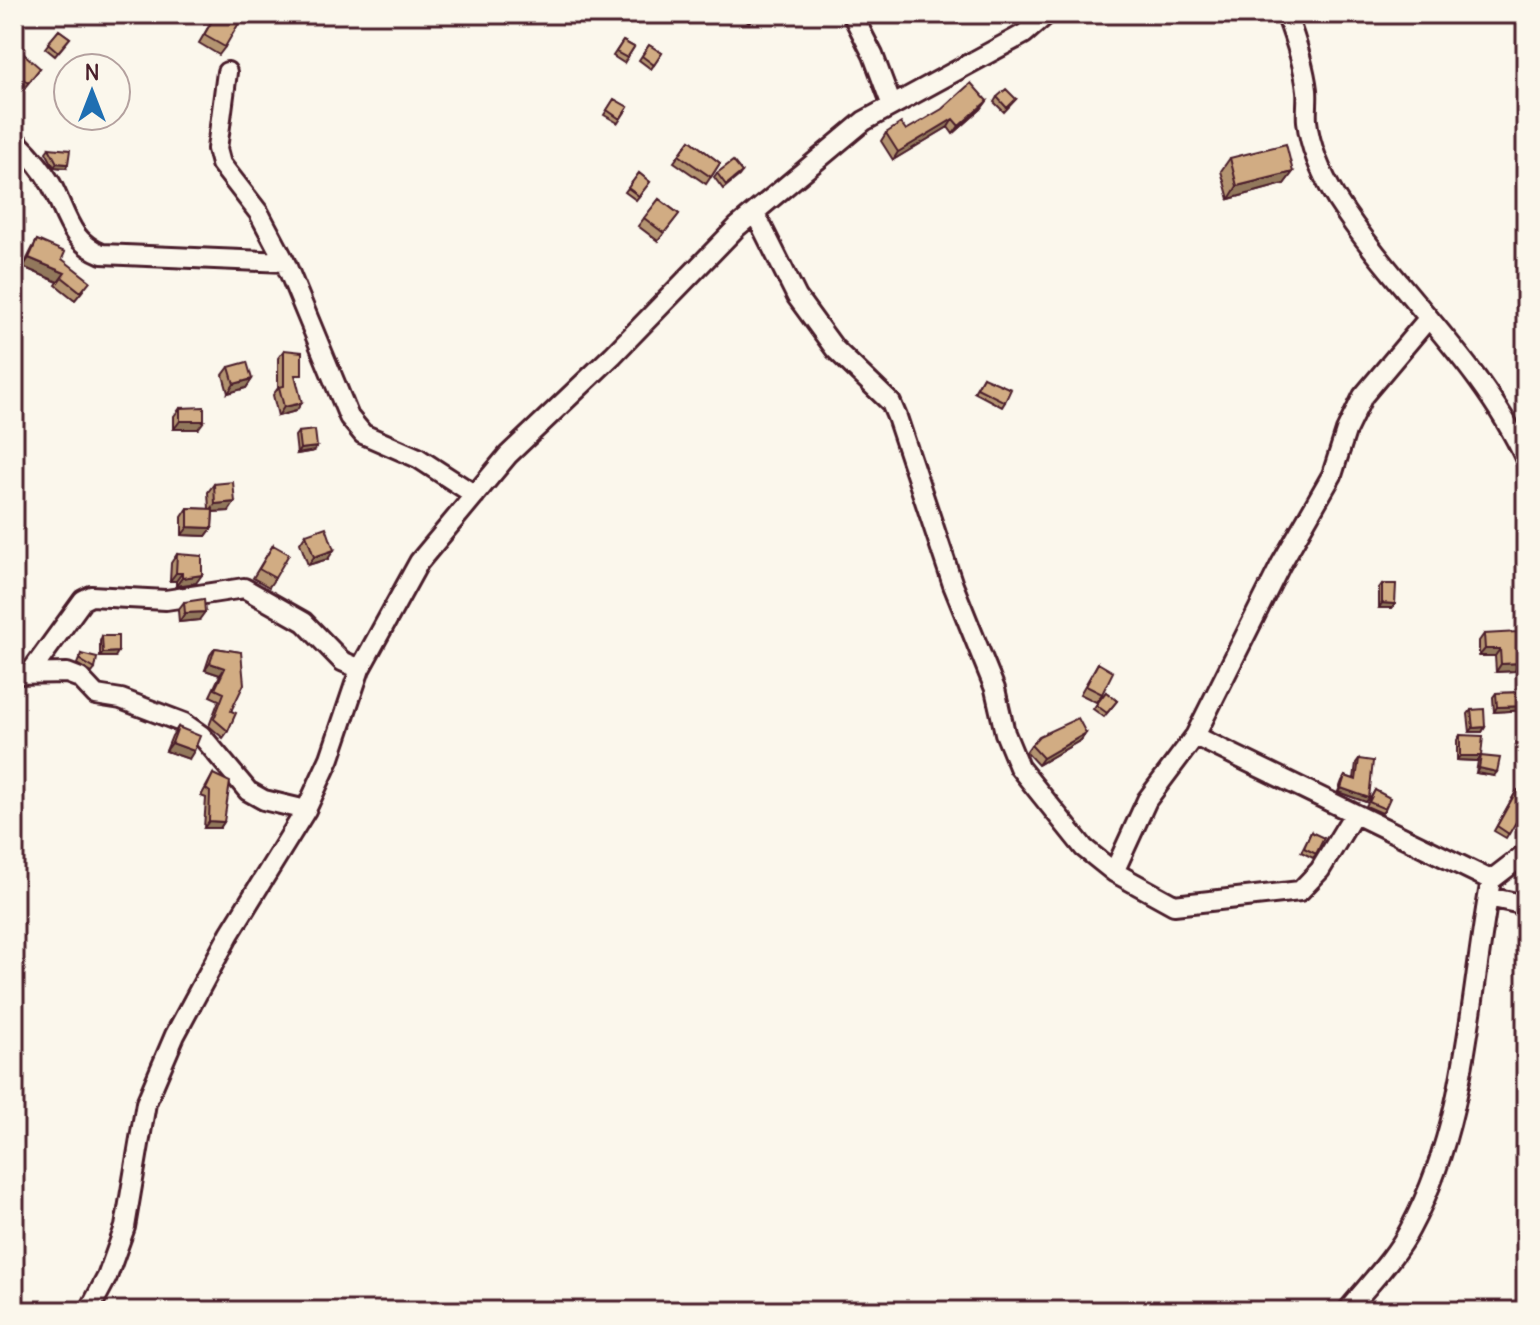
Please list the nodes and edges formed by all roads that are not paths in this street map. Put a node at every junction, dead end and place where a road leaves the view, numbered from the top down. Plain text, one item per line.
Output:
1 (852, 14) edge
2 (1047, 14) edge
3 (1286, 14) edge
4 (227, 72) dead end
5 (891, 103) junction
6 (19, 144) dead end
7 (755, 213) junction
8 (285, 262) junction
9 (1427, 320) junction
10 (1526, 460) edge
11 (475, 495) junction
12 (360, 669) junction
13 (22, 674) edge
14 (1195, 736) junction
15 (306, 810) junction
16 (1354, 814) junction
17 (1526, 853) edge
18 (1114, 872) junction
19 (1489, 888) junction
20 (1526, 905) edge
21 (89, 1311) edge
22 (1347, 1311) edge

1 - 5 street
2 - 5 street
3 - 9 street
4 - 8 street
5 - 7 street
6 - 8 street
7 - 11 street
7 - 18 street
8 - 11 street
9 - 10 street
9 - 14 street
11 - 12 street
12 - 13 street
12 - 15 street
13 - 15 street
14 - 16 street
14 - 18 street
15 - 21 street
16 - 18 street
16 - 19 street
17 - 19 street
19 - 20 street
19 - 22 street

